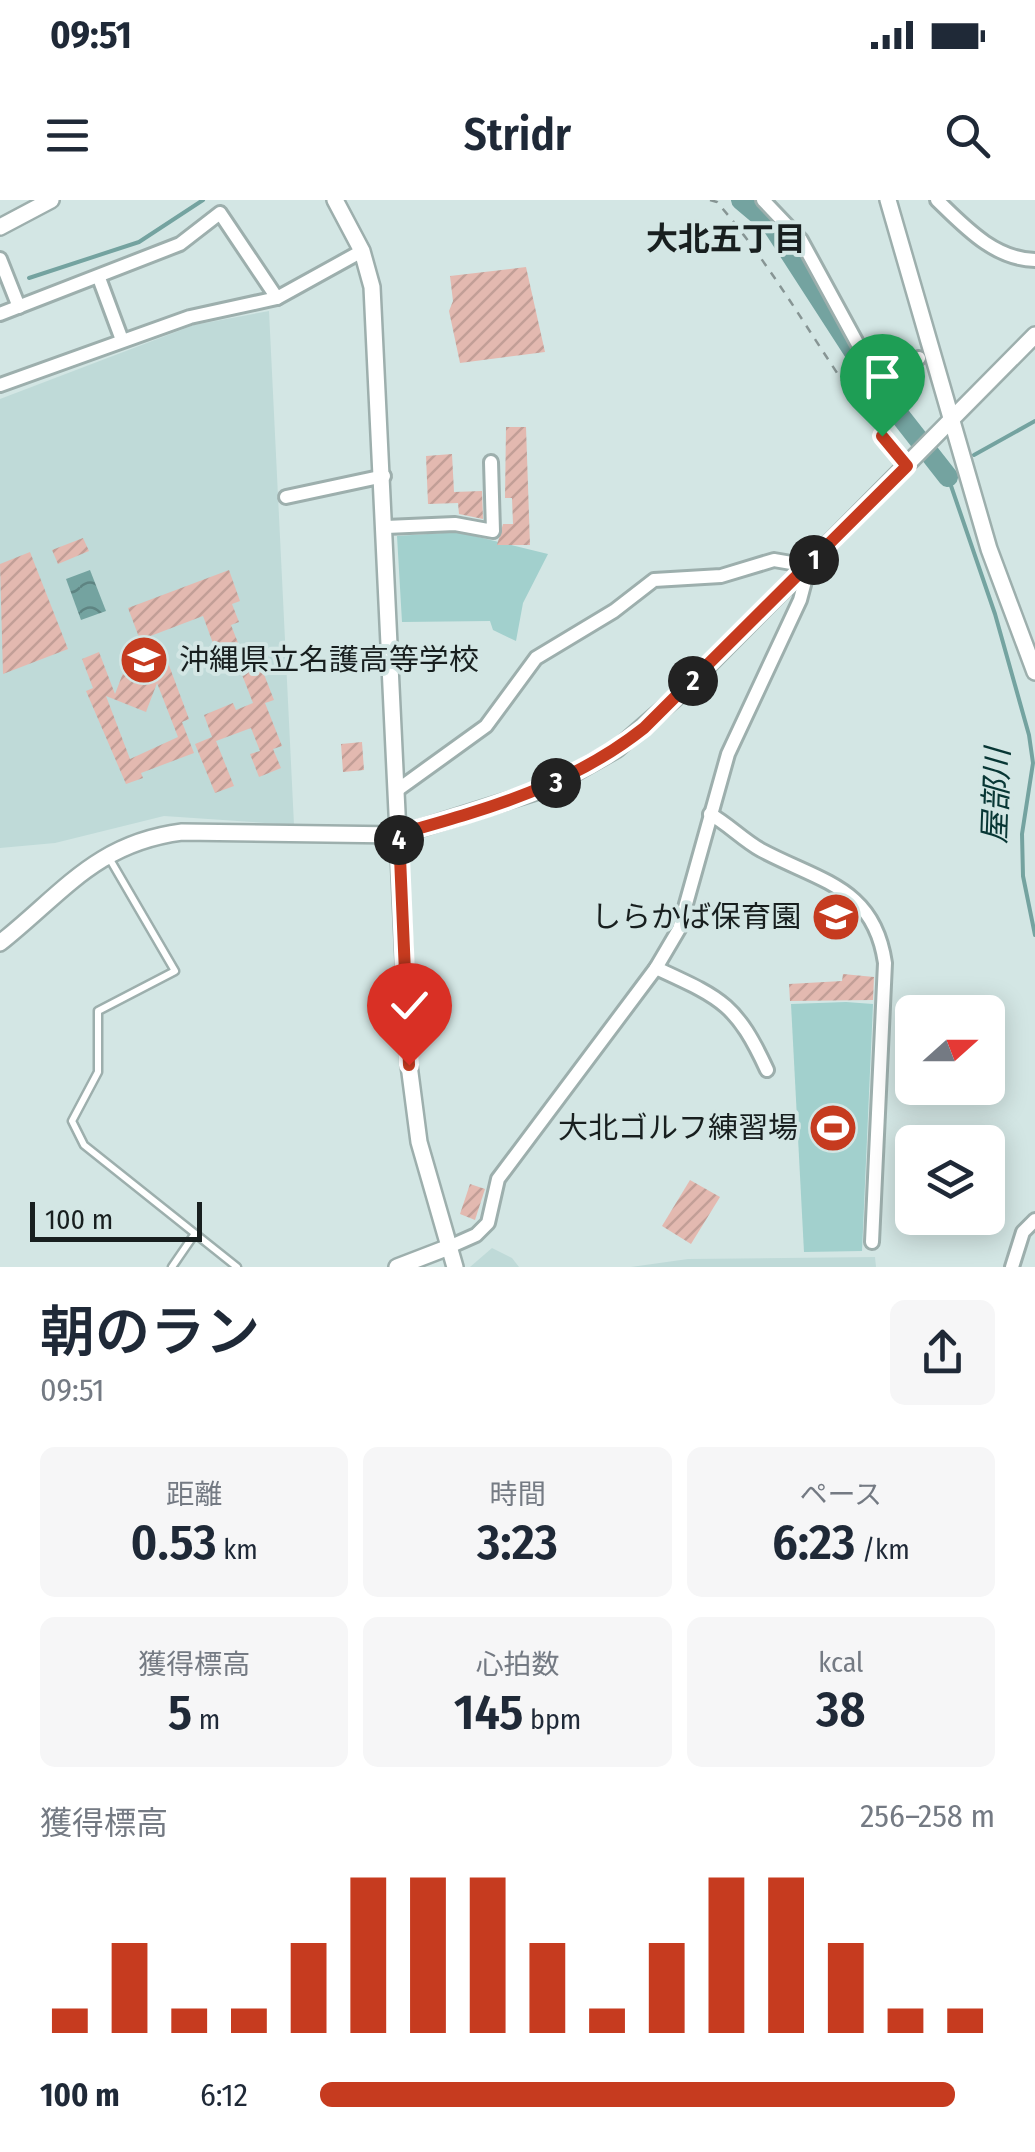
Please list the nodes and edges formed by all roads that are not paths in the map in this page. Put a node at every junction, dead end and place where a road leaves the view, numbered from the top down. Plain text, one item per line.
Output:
1 (51, 200) edge
2 (230, 200) edge
3 (335, 200) edge
4 (764, 200) edge
5 (888, 200) edge
6 (937, 200) edge
7 (220, 213) junction
8 (0, 226) edge
9 (362, 250) junction
10 (0, 260) edge
11 (1035, 260) edge
12 (99, 278) junction
13 (277, 298) junction
14 (19, 308) junction
15 (0, 314) edge
16 (1035, 336) edge
17 (122, 340) junction
18 (919, 358) dead end
19 (0, 385) edge
20 (951, 420) junction
21 (491, 462) dead end
22 (384, 476) junction
23 (286, 497) dead end
24 (386, 526) junction
25 (809, 566) junction
26 (1035, 672) edge
27 (396, 791) junction
28 (710, 814) junction
29 (399, 834) junction
30 (107, 854) junction
31 (0, 943) edge
32 (656, 968) junction
33 (766, 1070) dead end
34 (1035, 1220) edge
35 (194, 1235) junction
36 (872, 1242) dead end
37 (449, 1247) junction
38 (172, 1267) edge
39 (236, 1267) edge
40 (397, 1267) edge
41 (455, 1267) edge
42 (1012, 1267) edge

1 - 8 street
2 - 7 street
3 - 9 street
4 - 18 street
5 - 20 street
6 - 11 street
7 - 12 street
7 - 13 street
9 - 13 street
9 - 22 street
10 - 14 street
12 - 14 street
12 - 17 street
13 - 17 street
14 - 15 street
16 - 20 street
17 - 19 street
20 - 25 street
20 - 26 street
21 - 24 street
22 - 23 street
22 - 24 street
24 - 27 street
25 - 27 street
25 - 28 street
25 - 29 street
27 - 29 street
28 - 32 street
28 - 36 street
29 - 30 street
29 - 37 street
30 - 31 street
30 - 35 lane
32 - 33 street
32 - 37 street
34 - 42 street
35 - 38 lane
35 - 39 lane
37 - 40 street
37 - 41 street

